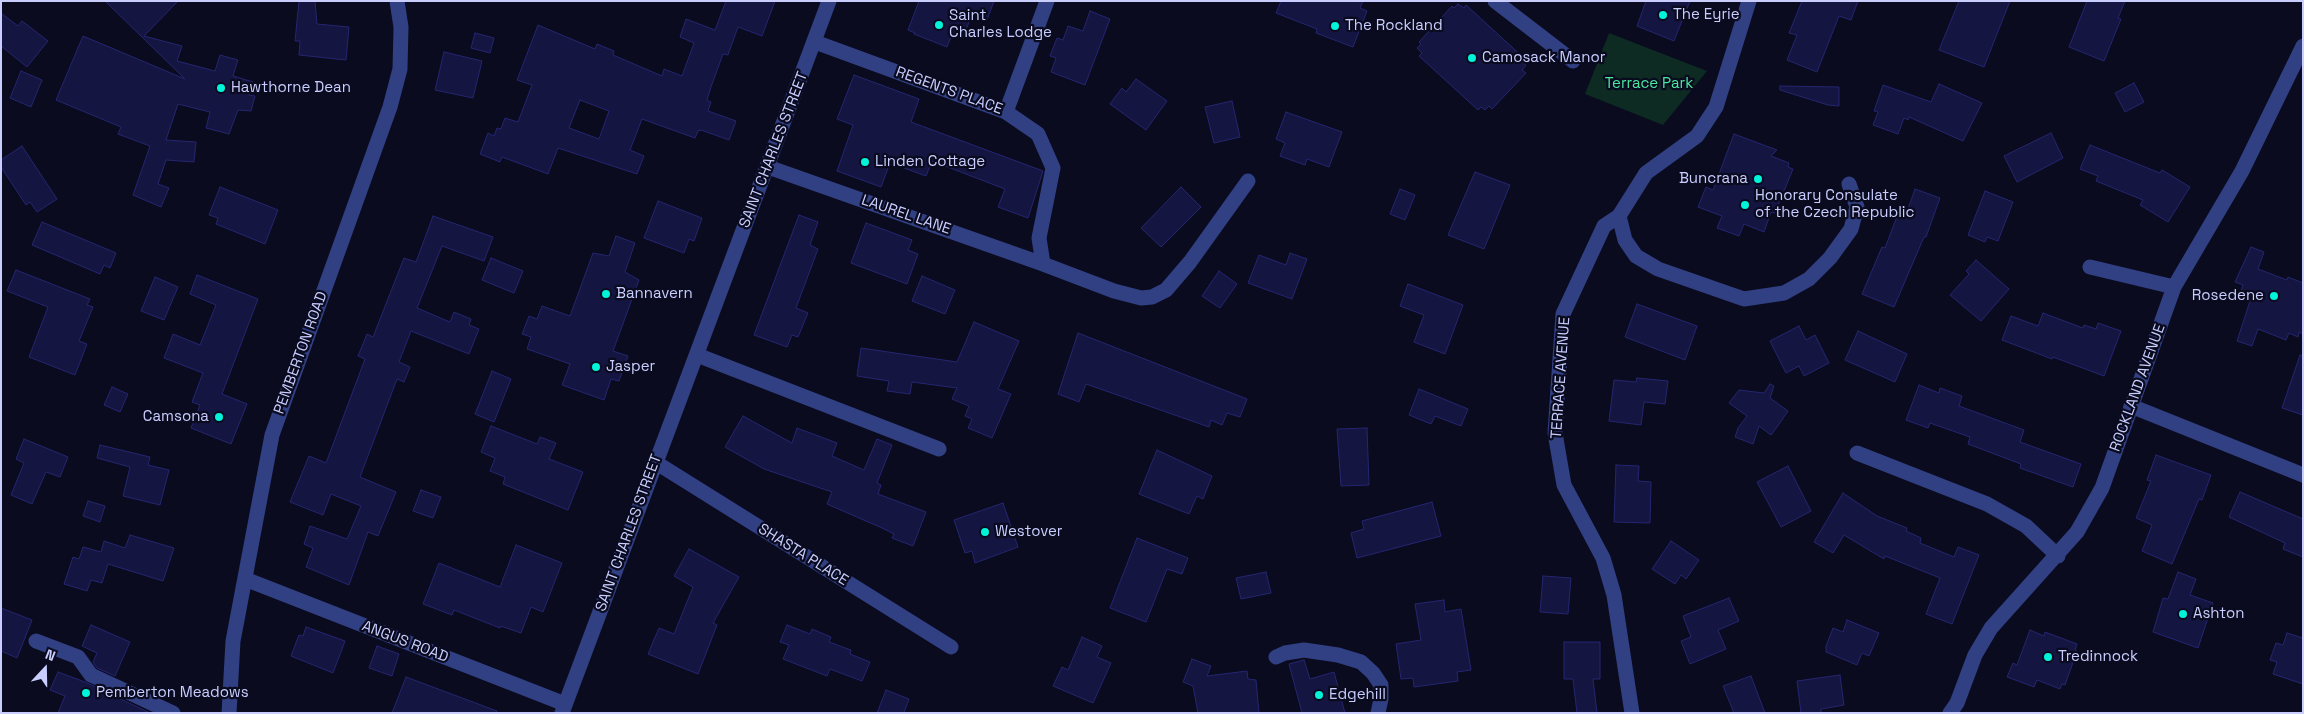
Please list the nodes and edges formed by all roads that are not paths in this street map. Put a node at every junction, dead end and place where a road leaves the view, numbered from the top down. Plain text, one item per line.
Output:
1 (397, 1) edge
2 (830, 1) edge
3 (1047, 1) edge
4 (1495, 1) edge
5 (1749, 1) edge
6 (815, 42) junction
7 (2303, 46) edge
8 (1573, 61) dead end
9 (1006, 112) junction
10 (768, 167) junction
11 (1248, 181) dead end
12 (1848, 184) dead end
13 (1619, 216) junction
14 (1043, 264) junction
15 (2090, 267) dead end
16 (2174, 288) junction
17 (697, 355) junction
18 (2131, 406) junction
19 (939, 449) dead end
20 (1856, 453) dead end
21 (655, 462) junction
22 (2303, 475) edge
23 (2058, 556) junction
24 (245, 580) junction
25 (36, 641) dead end
26 (951, 647) dead end
27 (1276, 657) dead end
28 (564, 708) edge
29 (173, 713) edge
30 (229, 713) edge
31 (1378, 713) edge
32 (1632, 713) edge
33 (1950, 713) edge

1 - 24 street, PEMBERTON ROAD
2 - 6 street, SAINT CHARLES STREET
3 - 9 street
4 - 8 street
5 - 13 street, TERRACE AVENUE
6 - 9 street, REGENTS PLACE
6 - 10 street, SAINT CHARLES STREET
7 - 16 street, ROCKLAND AVENUE
9 - 14 street, REGENTS PLACE
10 - 14 street, LAUREL LANE
10 - 17 street, SAINT CHARLES STREET
11 - 14 street
12 - 13 street
13 - 32 street, TERRACE AVENUE
15 - 16 street
16 - 18 street, ROCKLAND AVENUE
17 - 19 street
17 - 21 street, SAINT CHARLES STREET
18 - 22 street
18 - 23 street, ROCKLAND AVENUE
20 - 23 street
21 - 26 street, SHASTA PLACE
21 - 28 street, SAINT CHARLES STREET
23 - 33 street, ROCKLAND AVENUE
24 - 28 street, ANGUS ROAD
24 - 30 street, PEMBERTON ROAD
25 - 29 street
27 - 31 street

